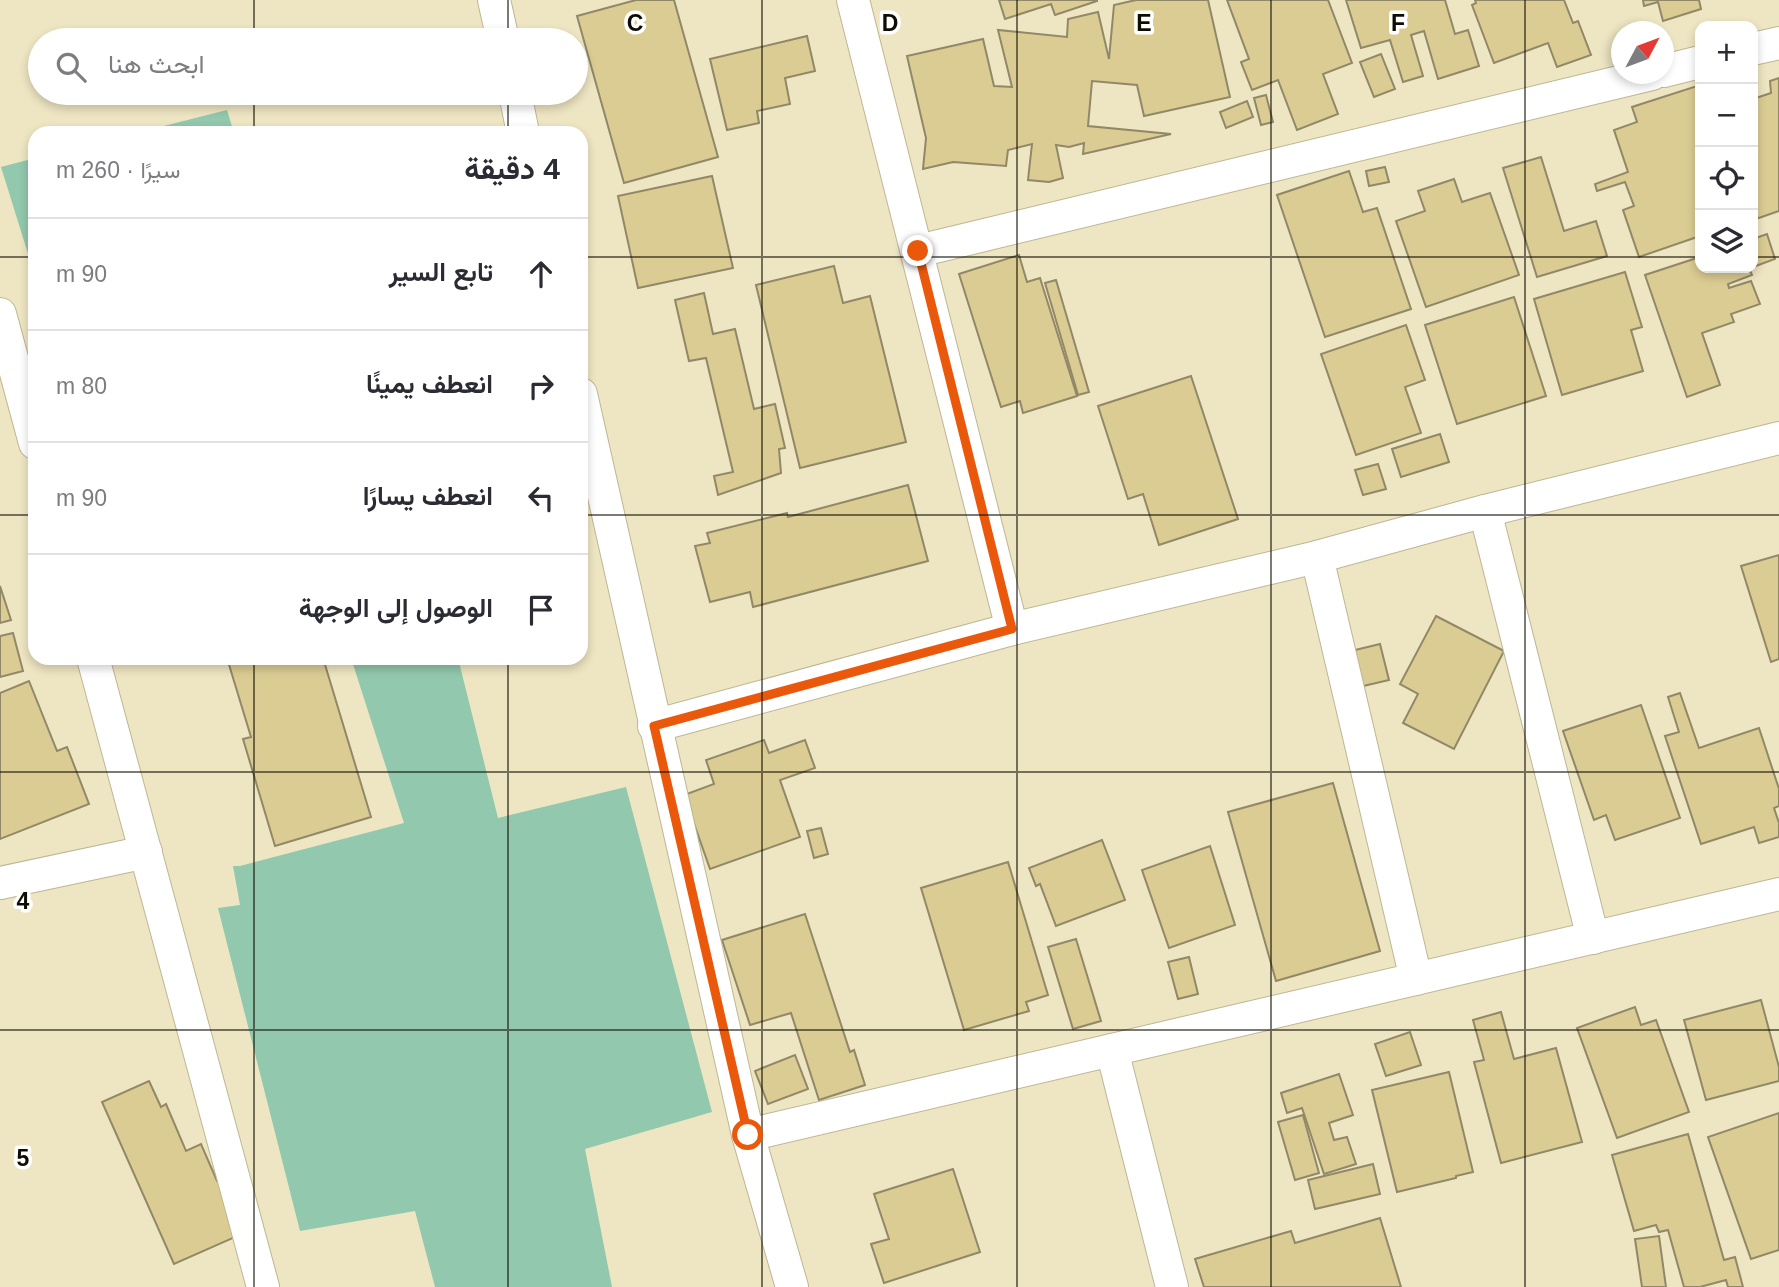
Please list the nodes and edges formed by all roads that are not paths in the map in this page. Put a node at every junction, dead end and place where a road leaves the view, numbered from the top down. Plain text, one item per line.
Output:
1 (494, 0) edge
2 (853, 0) edge
3 (500, 28) edge
4 (1779, 43) edge
5 (1758, 48) edge
6 (1695, 63) edge
7 (1674, 68) edge
8 (1611, 84) edge
9 (517, 105) edge
10 (522, 126) edge
11 (918, 251) junction
12 (0, 314) edge
13 (28, 417) edge
14 (588, 426) edge
15 (1779, 438) edge
16 (1485, 511) junction
17 (1317, 557) junction
18 (1012, 629) junction
19 (95, 665) edge
20 (654, 726) junction
21 (146, 852) junction
22 (0, 883) edge
23 (1779, 894) edge
24 (1592, 938) junction
25 (1416, 979) junction
26 (1112, 1050) junction
27 (748, 1135) junction
28 (264, 1287) edge
29 (792, 1287) edge
30 (1172, 1287) edge

1 - 3 street
2 - 11 street
4 - 5 street
6 - 7 street
8 - 11 street
9 - 10 street
11 - 18 street
12 - 13 street
14 - 20 street
15 - 16 street
16 - 17 street
16 - 24 street
17 - 18 street
17 - 25 street
18 - 20 street
19 - 21 street
20 - 27 street
21 - 22 street
21 - 28 street
23 - 24 street
24 - 25 street
25 - 26 street
26 - 27 street
26 - 30 street
27 - 29 street

